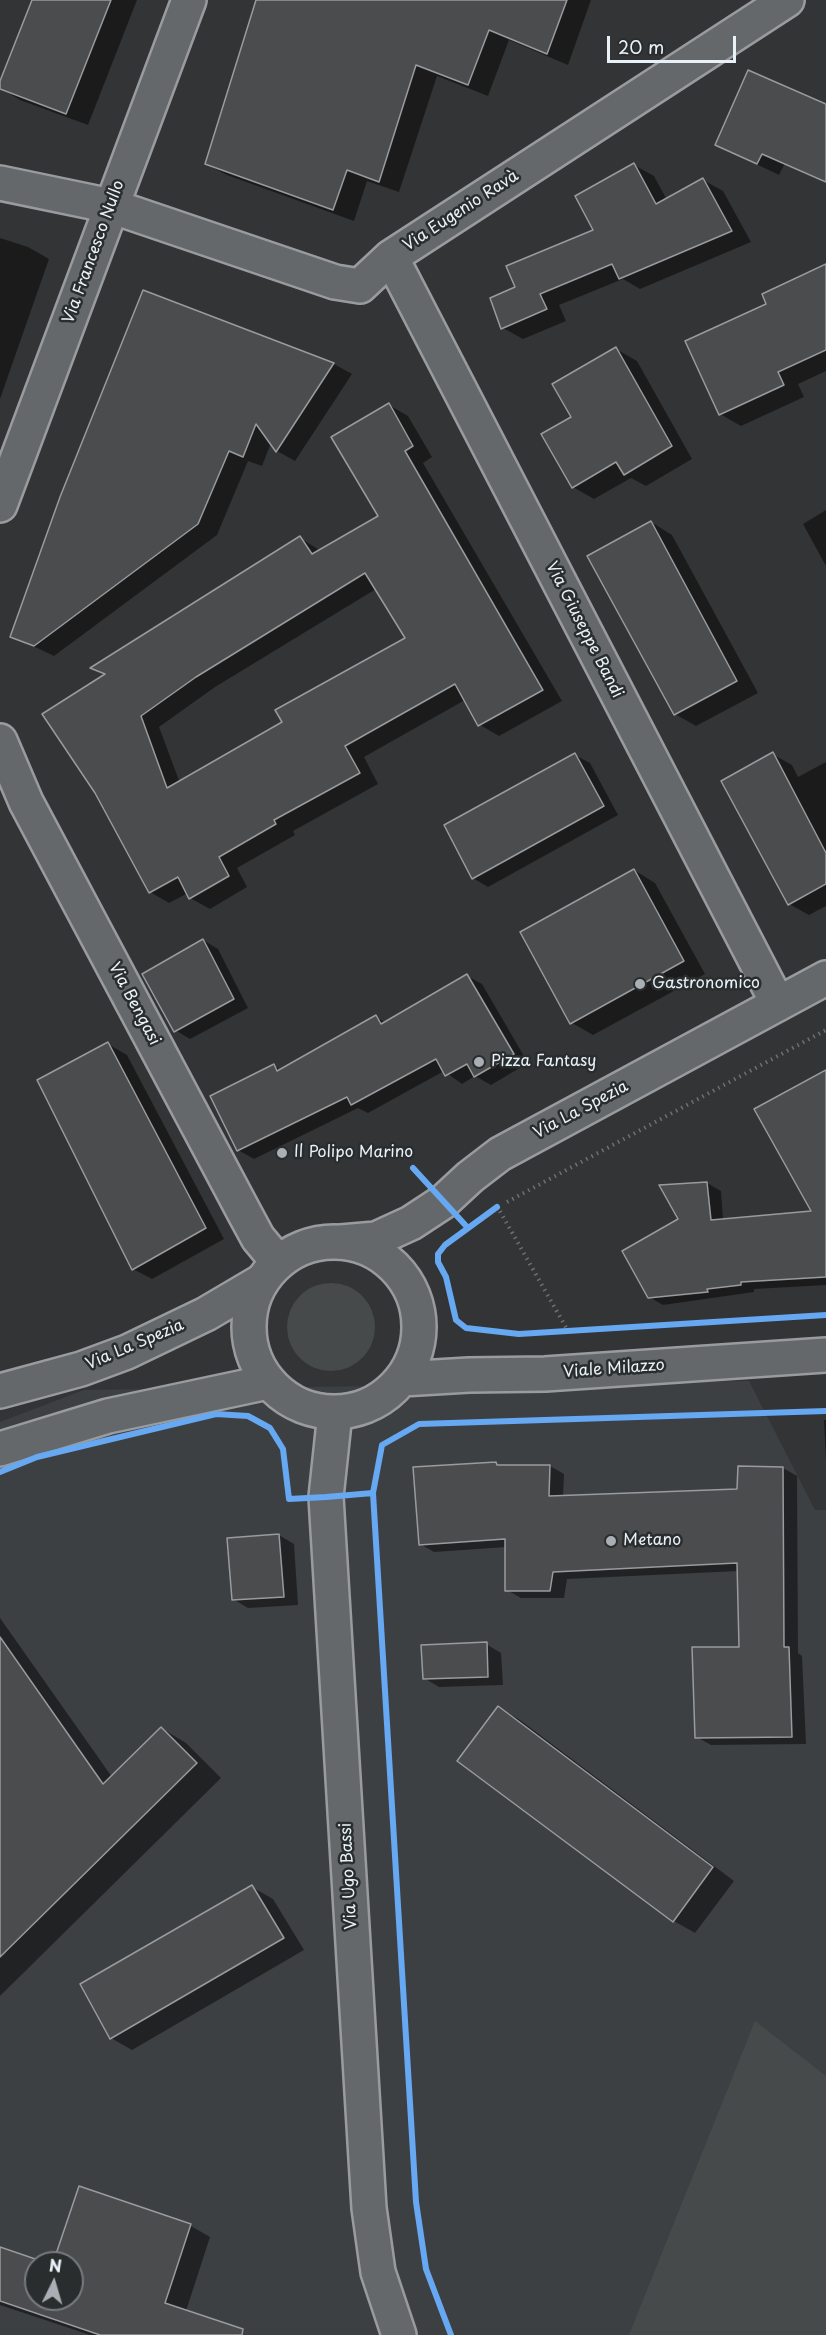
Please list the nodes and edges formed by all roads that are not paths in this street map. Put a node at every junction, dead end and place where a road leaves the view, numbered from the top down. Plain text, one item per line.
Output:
1 (189, 0) edge
2 (787, 0) edge
3 (0, 183) edge
4 (111, 206) junction
5 (391, 257) junction
6 (0, 505) edge
7 (0, 741) edge
8 (826, 978) edge
9 (778, 1004) junction
10 (341, 1242) junction
11 (270, 1271) junction
12 (826, 1355) edge
13 (402, 1380) junction
14 (268, 1382) junction
15 (0, 1391) edge
16 (335, 1413) junction
17 (0, 1449) edge
18 (399, 2335) edge

1 - 4 street, Via Francesco Nullo
2 - 5 street, Via Eugenio Ravà
3 - 4 street
4 - 5 street, Via Eugenio Ravà
4 - 6 street, Via Francesco Nullo
5 - 9 street, Via Giuseppe Bandi
7 - 11 street, Via Bengasi
8 - 9 street, Via La Spezia
9 - 10 street, Via La Spezia
10 - 11 street, Via La Spezia
10 - 13 street, Via La Spezia
11 - 14 street, Via La Spezia
11 - 15 street, Via La Spezia
12 - 13 street, Viale Milazzo
13 - 16 street, Via La Spezia
14 - 16 street, Via La Spezia
14 - 17 street
16 - 18 street, Via Ugo Bassi

